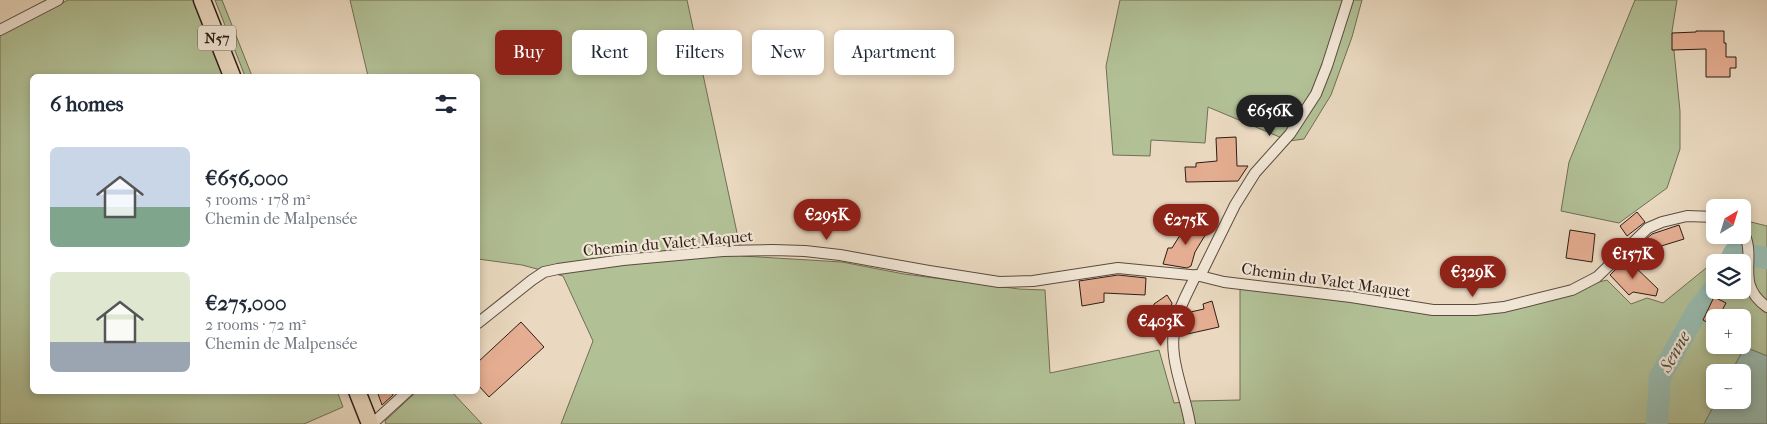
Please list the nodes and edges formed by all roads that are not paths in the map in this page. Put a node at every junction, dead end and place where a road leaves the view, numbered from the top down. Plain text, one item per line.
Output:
1 (58, 0) edge
2 (202, 0) edge
3 (1348, 0) edge
4 (0, 30) edge
5 (231, 74) edge
6 (1706, 217) edge
7 (1748, 244) edge
8 (1198, 275) junction
9 (1767, 307) edge
10 (480, 320) edge
11 (358, 394) edge
12 (405, 394) edge
13 (371, 424) edge
14 (1190, 424) edge

1 - 4 street
2 - 5 main road, N57
3 - 8 street
6 - 8 street, Chemin du Valet Maquet
7 - 9 street
8 - 10 street, Chemin du Valet Maquet
8 - 14 street
11 - 13 main road
12 - 13 street

